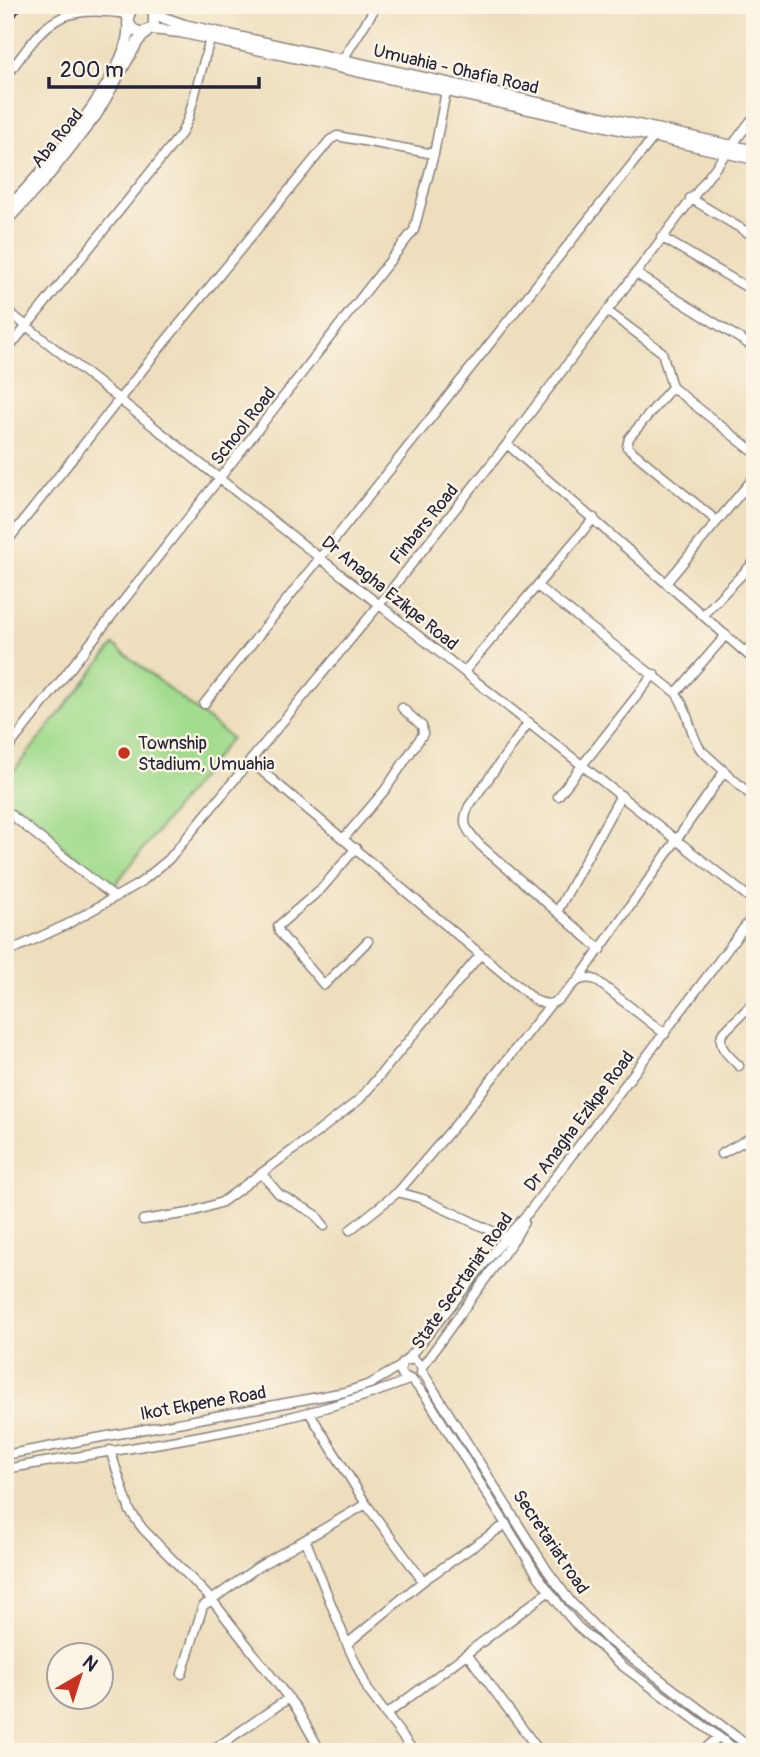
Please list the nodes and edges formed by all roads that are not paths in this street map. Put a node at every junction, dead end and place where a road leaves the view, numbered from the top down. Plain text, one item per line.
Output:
1 (137, 5) edge
2 (377, 5) edge
3 (151, 7) edge
4 (128, 18) junction
5 (149, 30) junction
6 (210, 39) junction
7 (342, 59) junction
8 (5, 78) edge
9 (446, 91) junction
10 (755, 114) edge
11 (653, 138) junction
12 (727, 149) junction
13 (755, 151) edge
14 (434, 154) junction
15 (755, 159) edge
16 (690, 198) junction
17 (5, 211) edge
18 (5, 222) edge
19 (661, 237) junction
20 (755, 237) edge
21 (635, 273) junction
22 (755, 292) edge
23 (5, 309) edge
24 (607, 311) junction
25 (27, 326) junction
26 (755, 348) edge
27 (5, 353) edge
28 (672, 387) junction
29 (120, 400) junction
30 (507, 444) junction
31 (755, 453) edge
32 (755, 476) edge
33 (221, 479) junction
34 (594, 518) junction
35 (717, 522) junction
36 (5, 544) edge
37 (321, 557) junction
38 (755, 561) edge
39 (667, 582) junction
40 (537, 586) junction
41 (379, 605) junction
42 (704, 614) junction
43 (726, 635) junction
44 (755, 641) edge
45 (745, 652) junction
46 (755, 661) edge
47 (464, 672) junction
48 (654, 674) junction
49 (676, 693) junction
50 (204, 704) dead end
51 (402, 708) dead end
52 (528, 722) junction
53 (5, 752) edge
54 (250, 761) junction
55 (583, 765) junction
56 (724, 772) junction
57 (621, 795) junction
58 (558, 796) dead end
59 (755, 799) edge
60 (5, 810) edge
61 (344, 838) junction
62 (678, 840) junction
63 (356, 848) junction
64 (114, 897) junction
65 (755, 902) edge
66 (557, 912) junction
67 (755, 913) edge
68 (368, 941) dead end
69 (601, 950) junction
70 (5, 953) edge
71 (480, 955) junction
72 (584, 976) junction
73 (755, 1001) edge
74 (550, 1005) junction
75 (665, 1034) junction
76 (739, 1066) dead end
77 (755, 1135) edge
78 (721, 1154) dead end
79 (262, 1174) junction
80 (398, 1192) junction
81 (528, 1213) junction
82 (143, 1220) dead end
83 (324, 1227) dead end
84 (350, 1230) dead end
85 (505, 1237) junction
86 (404, 1363) junction
87 (422, 1369) junction
88 (411, 1380) junction
89 (309, 1412) junction
90 (110, 1451) junction
91 (5, 1455) edge
92 (5, 1469) edge
93 (366, 1504) junction
94 (506, 1524) junction
95 (306, 1541) junction
96 (423, 1581) junction
97 (549, 1591) junction
98 (212, 1600) junction
99 (346, 1644) junction
100 (467, 1654) junction
101 (182, 1674) dead end
102 (289, 1698) junction
103 (386, 1716) junction
104 (718, 1737) junction
105 (754, 1749) edge
106 (210, 1752) edge
107 (321, 1752) edge
108 (414, 1752) edge
109 (540, 1752) edge
110 (702, 1752) edge
111 (739, 1752) edge

1 - 4 main road
2 - 7 street
3 - 5 main road
3 - 7 main road, Umuahia - Ohafia Road
4 - 5 main road, Umuahia - Ohafia Road
4 - 8 street
4 - 17 main road, Aba Road
5 - 6 main road, Umuahia - Ohafia Road
5 - 18 main road, Aba Road
6 - 9 main road, Umuahia - Ohafia Road
6 - 25 street
7 - 12 main road, Umuahia - Ohafia Road
9 - 11 main road, Umuahia - Ohafia Road
9 - 14 street, School Road
10 - 12 street, Finbars Road
11 - 12 main road, Umuahia - Ohafia Road
11 - 37 street
12 - 13 main road, Umuahia - Ohafia Road
12 - 15 main road, Umuahia - Ohafia Road
12 - 16 street, Finbars Road
14 - 29 street
14 - 33 street, School Road
16 - 19 street, Finbars Road
16 - 20 street
19 - 21 street, Finbars Road
19 - 22 street
21 - 24 street, Finbars Road
21 - 26 street
23 - 25 street, Dr Anagha Ezikpe Road
24 - 28 street
24 - 30 street, Finbars Road
25 - 27 street
25 - 29 street, Dr Anagha Ezikpe Road
28 - 31 street
28 - 35 street
29 - 33 street, Dr Anagha Ezikpe Road
29 - 36 street
30 - 34 street
30 - 41 street, Finbars Road
32 - 35 street
33 - 37 street, Dr Anagha Ezikpe Road
33 - 53 street, School Road
34 - 39 street
34 - 40 street
35 - 39 street
37 - 41 street, Dr Anagha Ezikpe Road
37 - 50 street
38 - 42 street
39 - 42 street
40 - 47 street
40 - 48 street
41 - 47 street, Dr Anagha Ezikpe Road
41 - 54 street, Finbars Road
42 - 43 street
43 - 45 street
43 - 49 street
44 - 45 street
45 - 46 street
47 - 52 street, Dr Anagha Ezikpe Road
48 - 49 street
48 - 55 street
49 - 56 street
51 - 61 street
52 - 55 street, Dr Anagha Ezikpe Road
52 - 66 street
54 - 61 street
54 - 64 street, Finbars Road
55 - 57 street, Dr Anagha Ezikpe Road
55 - 58 street
56 - 59 street
56 - 62 street
57 - 62 street, Dr Anagha Ezikpe Road
57 - 66 street
60 - 64 street
61 - 63 street
62 - 65 street, Dr Anagha Ezikpe Road
62 - 69 street
63 - 68 street
63 - 71 street
64 - 70 street, Finbars Road
66 - 69 street
67 - 75 street, Dr Anagha Ezikpe Road
69 - 72 street
71 - 74 street
71 - 79 street
72 - 74 street
72 - 75 street
73 - 76 street
74 - 80 street
75 - 81 street, Dr Anagha Ezikpe Road
77 - 78 street
79 - 82 street
79 - 83 street
80 - 84 street
80 - 85 street
81 - 85 street, Ikot Ekpene Road
81 - 87 street, State Secrtariat Road
85 - 86 street, Ikot Ekpene Road
86 - 87 street
86 - 88 street
86 - 91 street, Ikot Ekpene Road
87 - 88 street
87 - 105 street, Secretariat road
88 - 89 street
88 - 94 street
89 - 90 street
89 - 93 street
90 - 92 street
90 - 98 street
93 - 95 street
93 - 96 street
94 - 96 street
94 - 97 street
95 - 98 street
95 - 99 street
96 - 99 street
97 - 100 street
97 - 104 street
98 - 101 street
98 - 102 street
99 - 103 street
100 - 103 street
100 - 109 street
102 - 106 street
102 - 107 street
103 - 108 street
104 - 110 street
104 - 111 street

